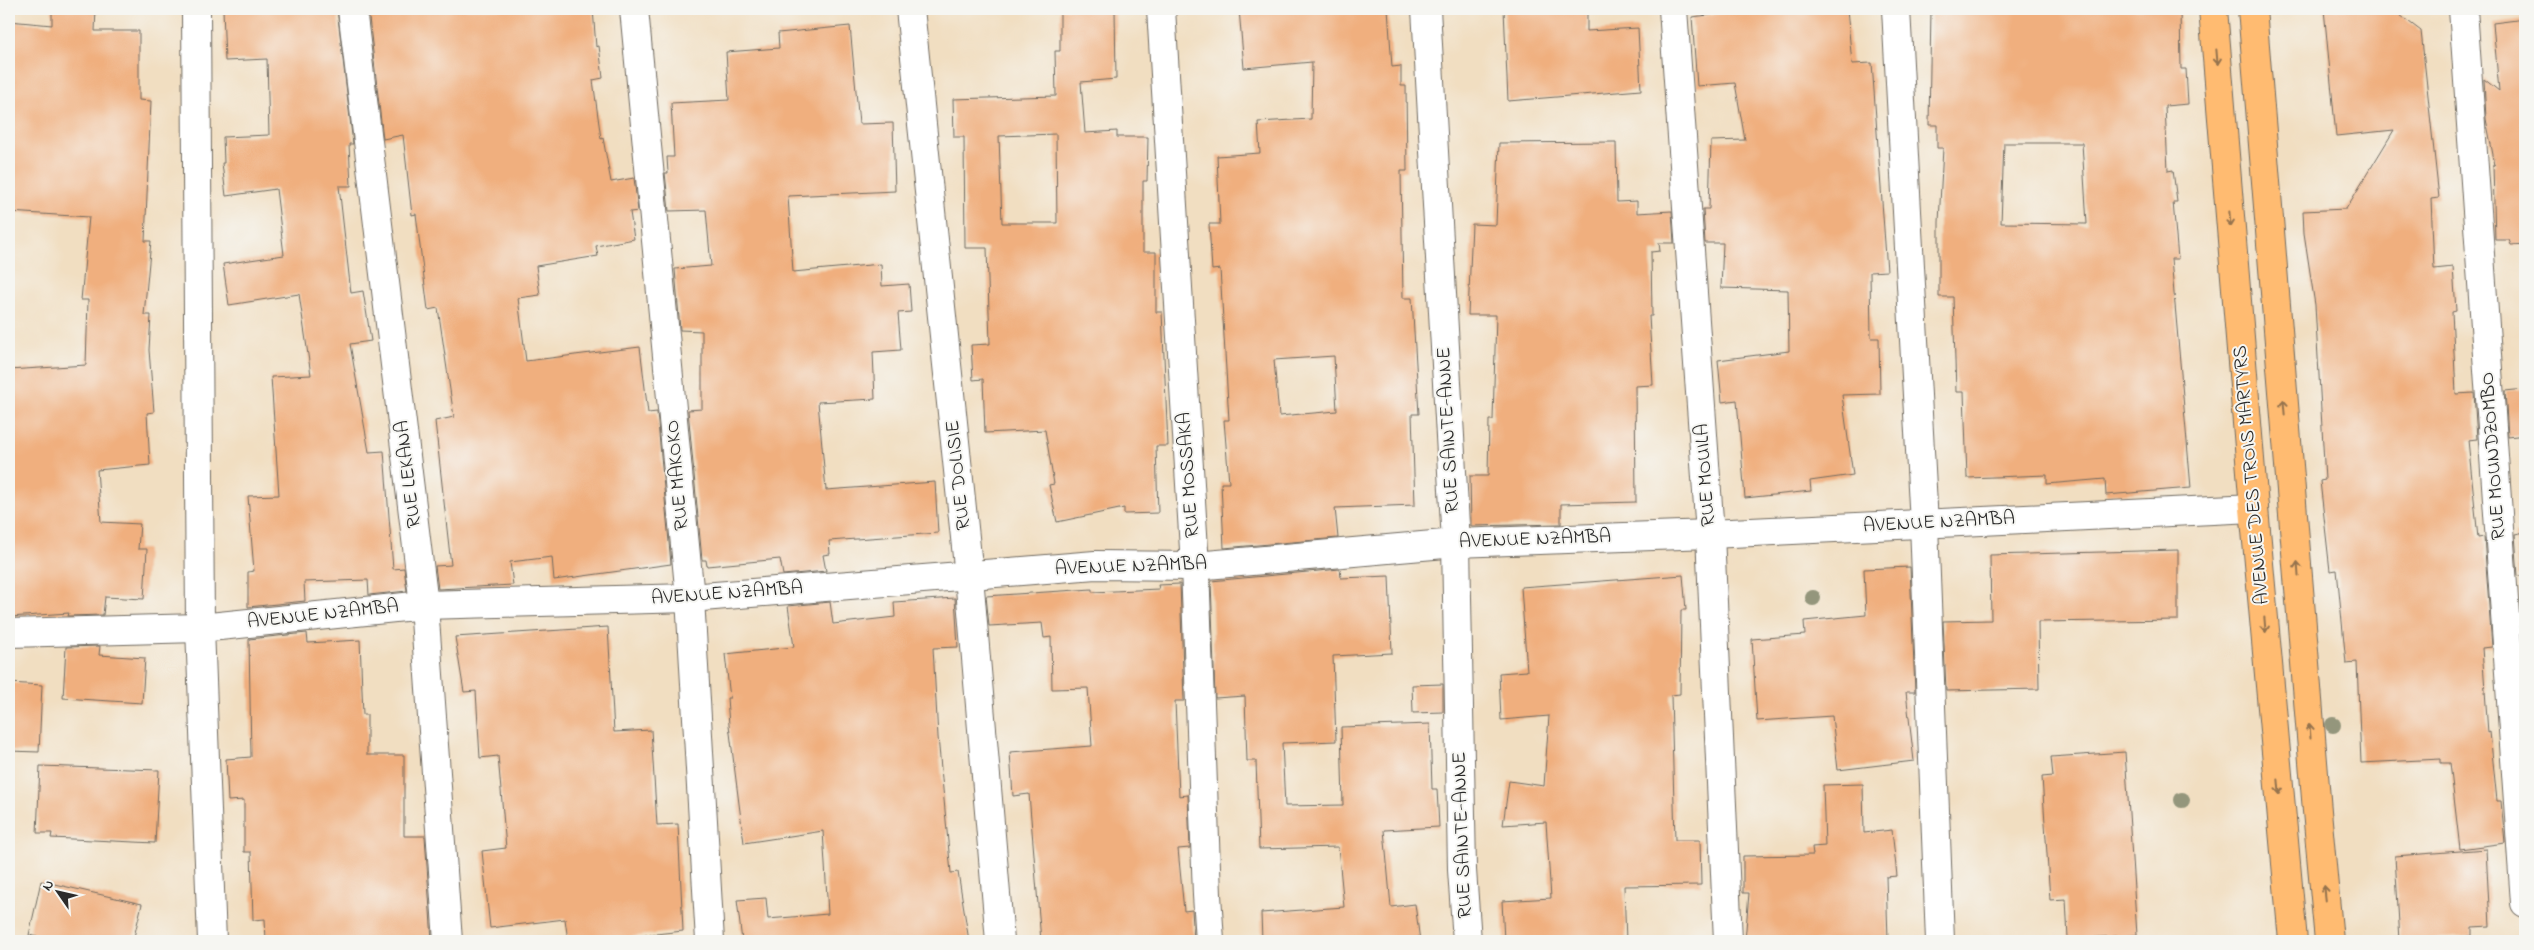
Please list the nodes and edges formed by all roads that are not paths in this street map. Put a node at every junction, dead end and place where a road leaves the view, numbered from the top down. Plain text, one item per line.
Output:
1 (196, 9) edge
2 (352, 9) edge
3 (634, 9) edge
4 (910, 9) edge
5 (1161, 9) edge
6 (1426, 9) edge
7 (1673, 9) edge
8 (1896, 9) edge
9 (2213, 9) edge
10 (2252, 9) edge
11 (2462, 9) edge
12 (2254, 508) junction
13 (1924, 524) junction
14 (1710, 534) junction
15 (1456, 543) junction
16 (1195, 566) junction
17 (969, 576) junction
18 (690, 598) junction
19 (424, 605) junction
20 (200, 628) junction
21 (9, 633) edge
22 (2525, 903) edge
23 (212, 941) edge
24 (448, 941) edge
25 (710, 941) edge
26 (1000, 941) edge
27 (1210, 941) edge
28 (1467, 941) edge
29 (1728, 941) edge
30 (1940, 941) edge
31 (2293, 941) edge
32 (2329, 941) edge

1 - 20 street
2 - 19 street, RUE LEKANA
3 - 18 street, RUE MAKOKO
4 - 17 street, RUE DOLISIE
5 - 16 street, RUE MOSSAKA
6 - 15 street, RUE SAINTE-ANNE
7 - 14 street, RUE MOUILA
8 - 13 street
9 -> 12 main road, AVENUE DES TROIS MARTYRS
32 -> 10 main road, AVENUE DES TROIS MARTYRS
11 - 22 street, RUE MOUNDZOMBO
12 - 13 street, AVENUE NZAMBA
12 -> 31 main road, AVENUE DES TROIS MARTYRS
13 - 14 street, AVENUE NZAMBA
13 - 30 street
14 - 15 street, AVENUE NZAMBA
14 - 29 street, RUE MOUILA
15 - 16 street, AVENUE NZAMBA
15 - 28 street, RUE SAINTE-ANNE
16 - 17 street, AVENUE NZAMBA
16 - 27 street, RUE MOSSAKA
17 - 18 street, AVENUE NZAMBA
17 - 26 street, RUE DOLISIE
18 - 19 street, AVENUE NZAMBA
18 - 25 street, RUE MAKOKO
19 - 20 street, AVENUE NZAMBA
19 - 24 street, RUE LEKANA
20 - 21 street, AVENUE NZAMBA
20 - 23 street

